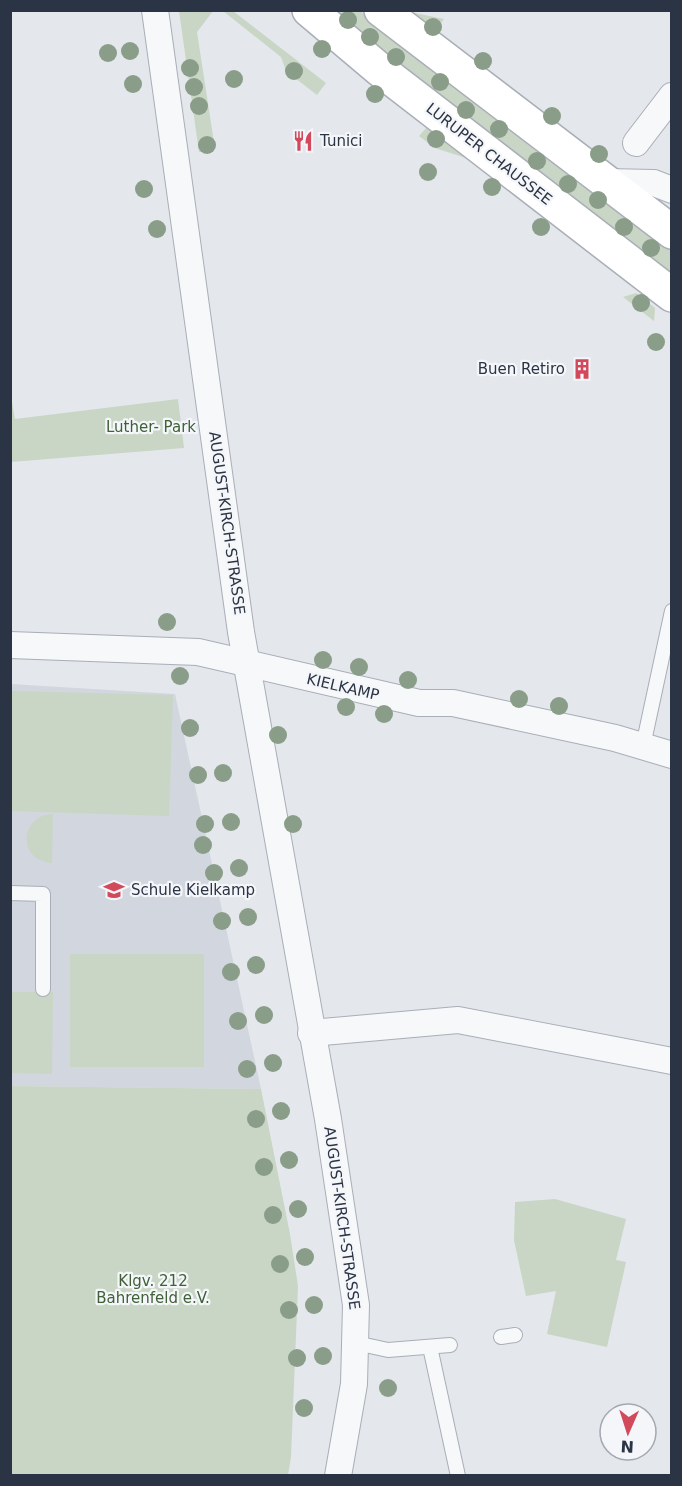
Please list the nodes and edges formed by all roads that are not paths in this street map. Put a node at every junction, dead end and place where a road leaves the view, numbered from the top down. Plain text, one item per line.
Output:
1 (155, 10) edge
2 (309, 10) edge
3 (381, 10) edge
4 (672, 96) edge
5 (636, 143) dead end
6 (606, 182) junction
7 (672, 190) edge
8 (672, 232) edge
9 (672, 295) edge
10 (672, 611) edge
11 (10, 645) edge
12 (247, 665) junction
13 (644, 746) junction
14 (672, 755) edge
15 (10, 893) edge
16 (44, 989) dead end
17 (311, 1033) junction
18 (672, 1061) edge
19 (356, 1343) junction
20 (450, 1345) dead end
21 (430, 1347) junction
22 (338, 1476) edge
23 (458, 1476) edge

1 - 12 street, AUGUST-KIRCH-STRASSE
2 - 9 main road, LURUPER CHAUSSEE
3 - 6 main road
4 - 5 street
6 - 7 street
6 - 8 main road
10 - 13 lane
11 - 12 street, KIELKAMP
12 - 13 street, KIELKAMP
12 - 17 street, AUGUST-KIRCH-STRASSE
13 - 14 street, KIELKAMP
15 - 16 lane
17 - 18 street
17 - 19 street, AUGUST-KIRCH-STRASSE
19 - 21 lane
19 - 22 street, AUGUST-KIRCH-STRASSE
20 - 21 lane
21 - 23 lane

